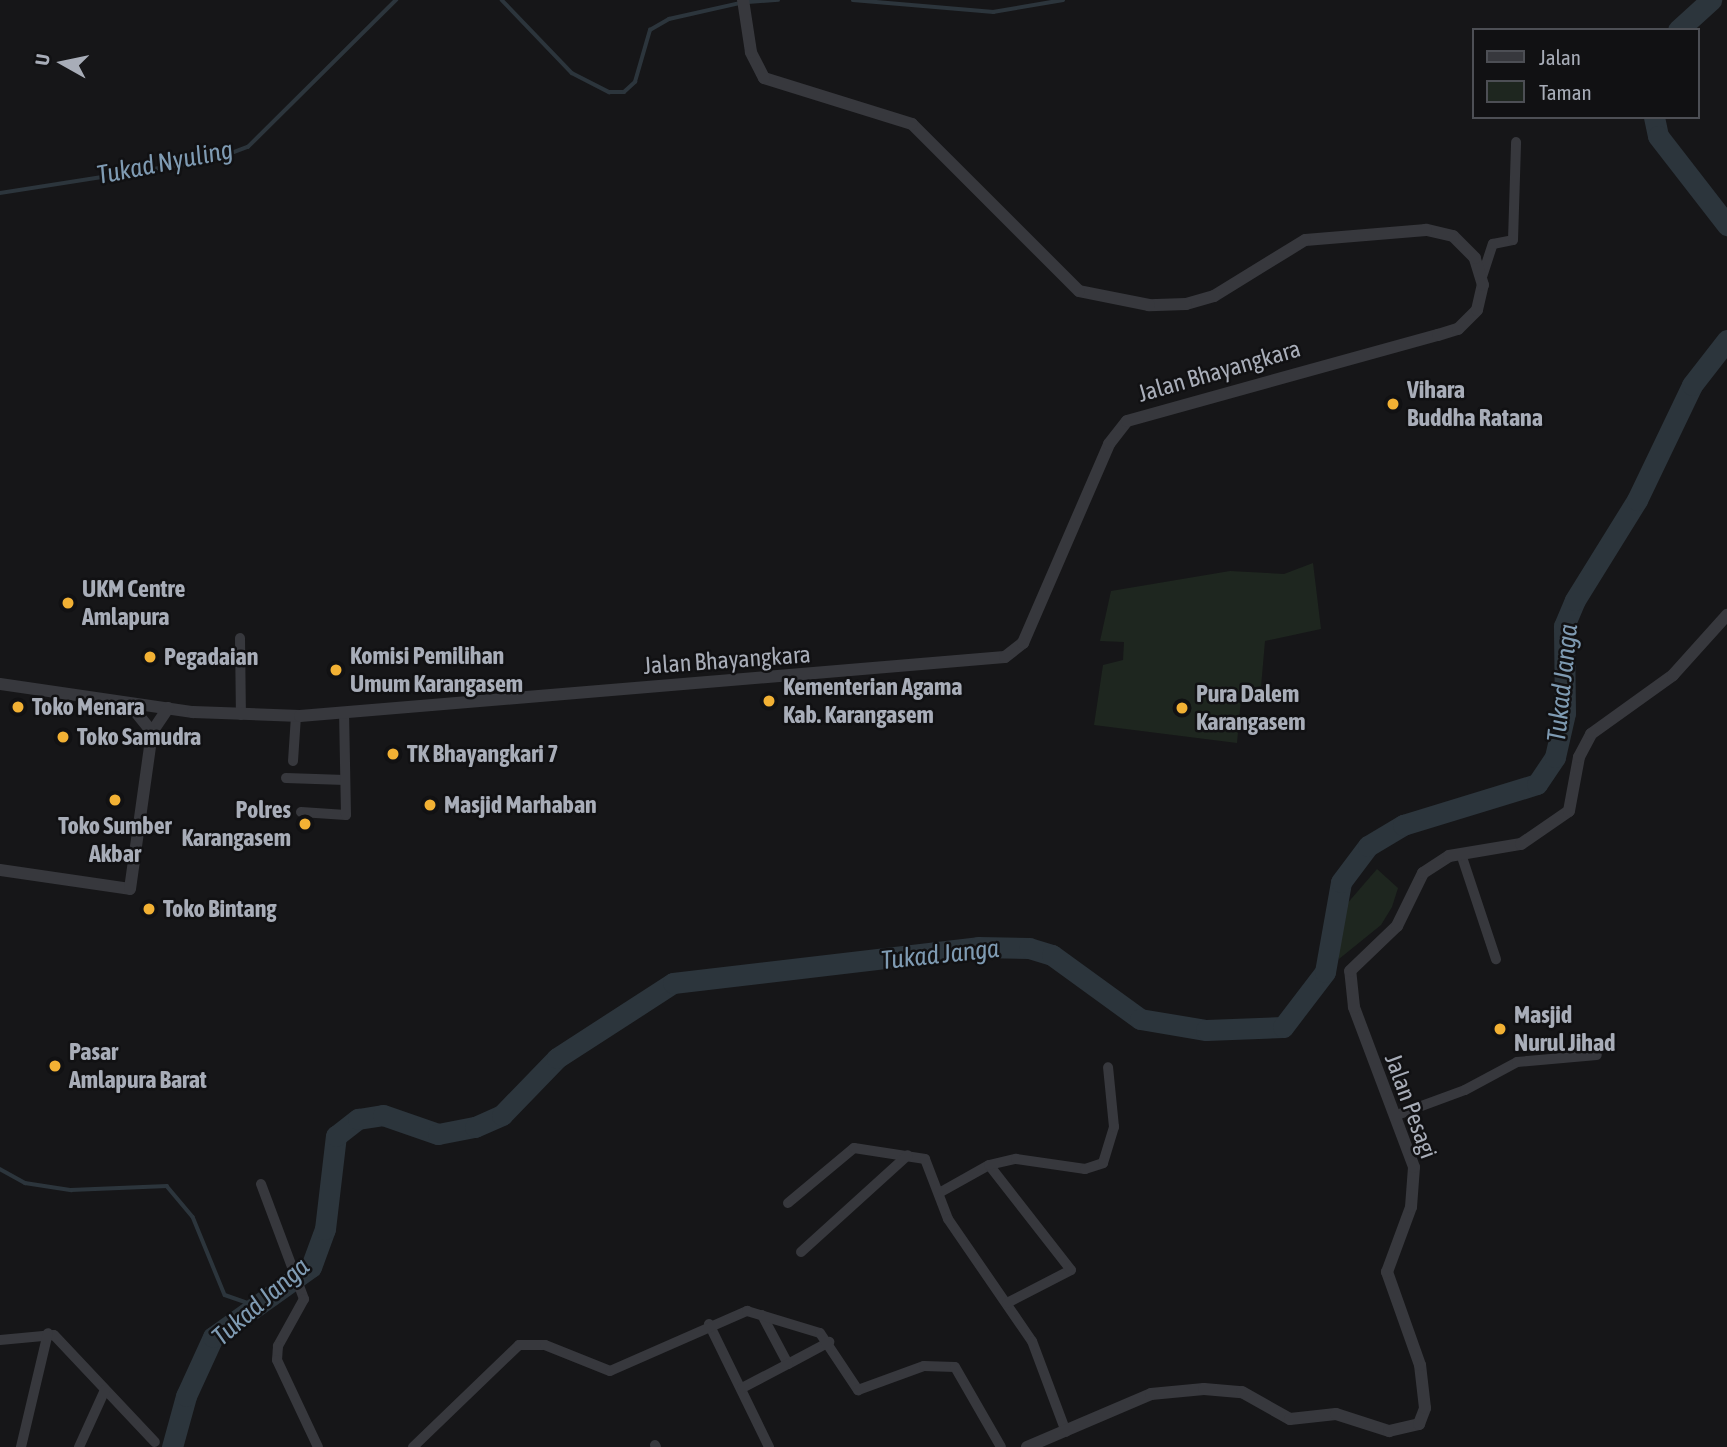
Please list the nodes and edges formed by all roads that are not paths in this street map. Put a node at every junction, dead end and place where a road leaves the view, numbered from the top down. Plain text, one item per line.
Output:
1 (743, 0) edge
2 (1516, 142) dead end
3 (1482, 277) junction
4 (1727, 615) edge
5 (240, 638) dead end
6 (0, 684) edge
7 (129, 704) junction
8 (168, 708) junction
9 (344, 712) junction
10 (241, 715) junction
11 (296, 716) junction
12 (152, 732) junction
13 (293, 761) dead end
14 (286, 778) dead end
15 (345, 780) junction
16 (301, 812) dead end
17 (1461, 854) junction
18 (0, 870) edge
19 (1496, 959) dead end
20 (1597, 1055) dead end
21 (1108, 1067) dead end
22 (1397, 1115) junction
23 (908, 1155) junction
24 (989, 1165) junction
25 (261, 1184) dead end
26 (939, 1193) junction
27 (788, 1203) dead end
28 (800, 1252) dead end
29 (1007, 1303) junction
30 (762, 1315) junction
31 (709, 1324) junction
32 (48, 1333) junction
33 (0, 1340) edge
34 (829, 1342) junction
35 (788, 1364) junction
36 (741, 1388) junction
37 (105, 1390) junction
38 (1066, 1432) junction
39 (155, 1442) dead end
40 (21, 1447) edge
41 (79, 1447) edge
42 (318, 1447) edge
43 (413, 1447) edge
44 (769, 1447) edge
45 (1000, 1447) edge
46 (1027, 1447) edge

1 - 3 street
2 - 3 street
3 - 9 street, Jalan Bhayangkara
4 - 17 street, Jalan Pesagi
5 - 10 street
6 - 7 street, Jalan Bhayangkara
7 - 8 street, Jalan Bhayangkara
7 - 12 street
8 - 10 street, Jalan Bhayangkara
8 - 12 street
9 - 11 street, Jalan Bhayangkara
9 - 15 street
10 - 11 street, Jalan Bhayangkara
11 - 13 street
12 - 18 street
14 - 15 street
15 - 16 street
17 - 19 street
17 - 22 street, Jalan Pesagi
20 - 22 street
21 - 24 street
22 - 38 street, Jalan Pesagi
23 - 26 street
23 - 27 street
23 - 28 street
24 - 26 street
24 - 29 street
25 - 42 street
26 - 29 street
29 - 38 street
30 - 31 street
30 - 34 street
30 - 35 street
31 - 36 street
31 - 43 street
32 - 33 street
32 - 37 street
32 - 40 street
34 - 35 street
34 - 45 street
35 - 36 street
36 - 44 street
37 - 39 street
37 - 41 street
38 - 46 street, Jalan Pesagi

